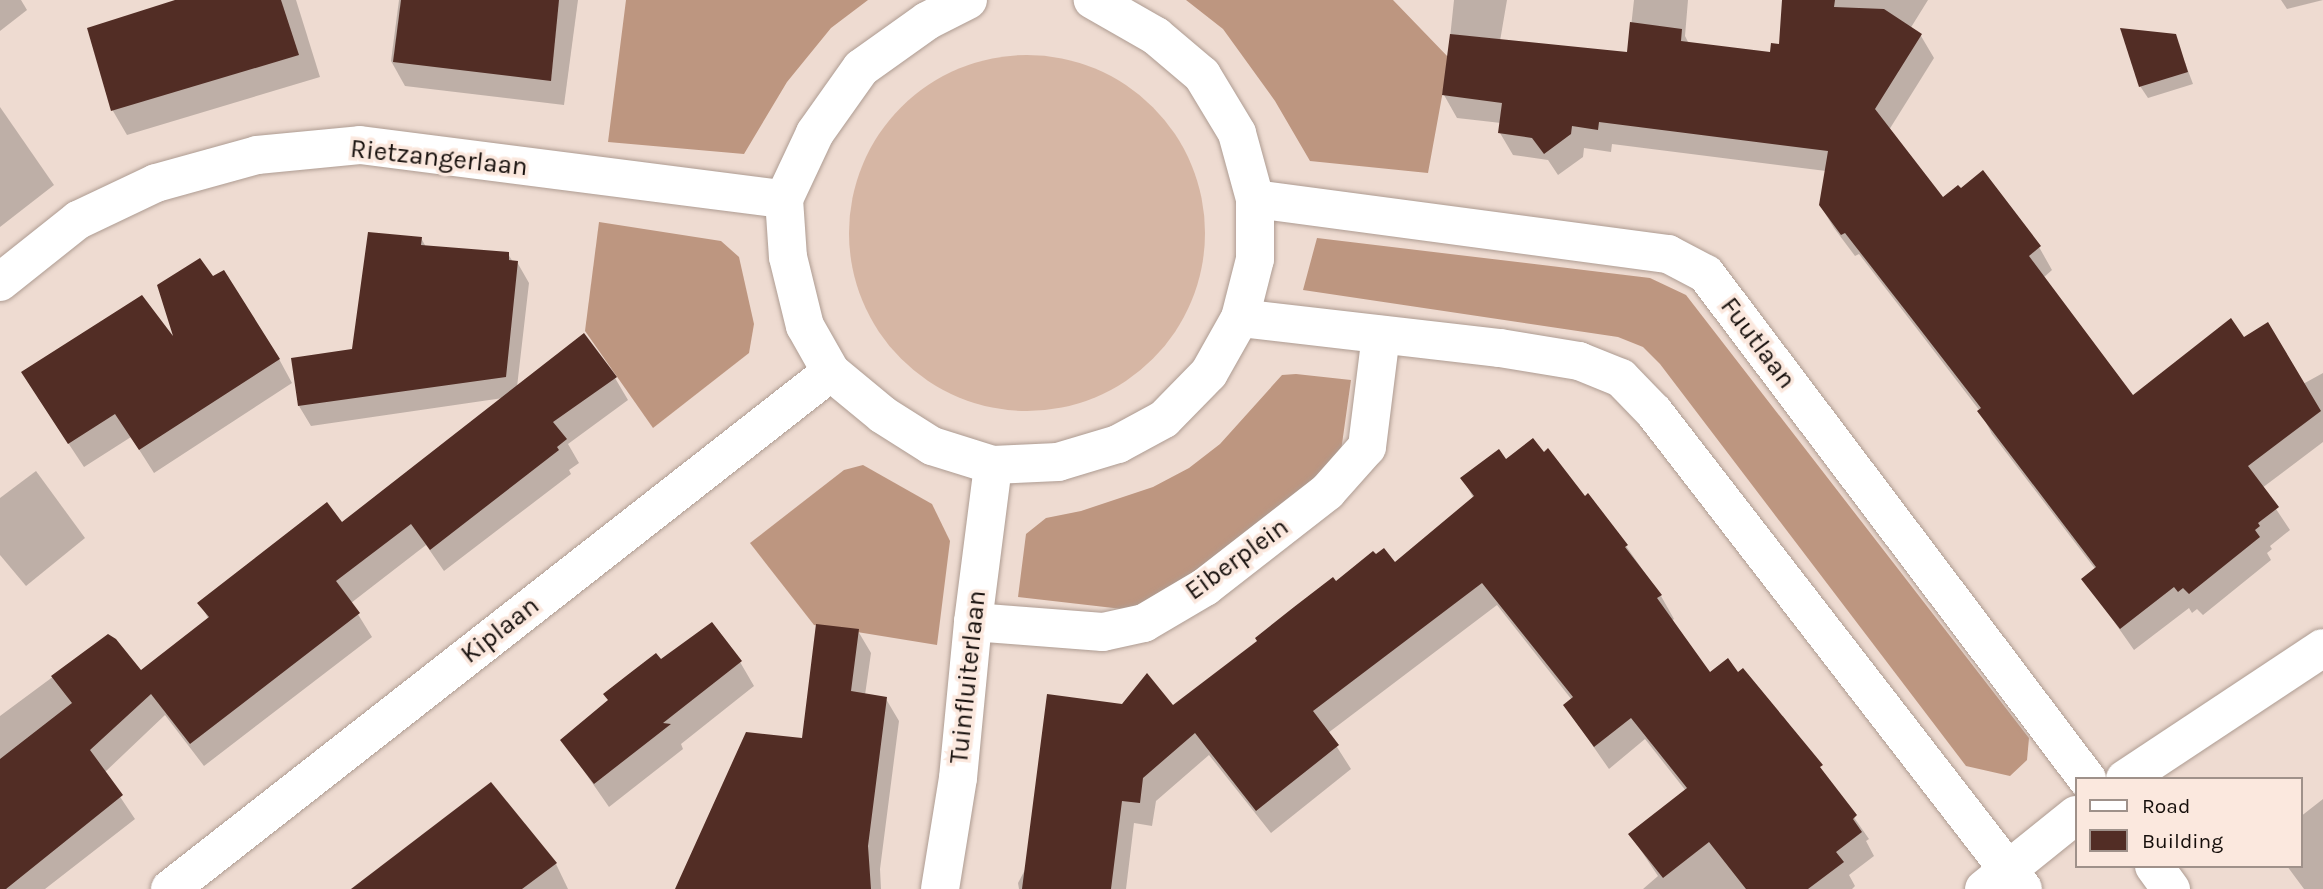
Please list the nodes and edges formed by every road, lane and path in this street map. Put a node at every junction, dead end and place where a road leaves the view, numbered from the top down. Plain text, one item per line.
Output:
1 (968, 0) edge
2 (1093, 0) edge
3 (1255, 199) junction
4 (784, 200) junction
5 (0, 282) edge
6 (1240, 318) junction
7 (1381, 335) junction
8 (831, 372) junction
9 (993, 465) junction
10 (973, 622) junction
11 (2323, 648) edge
12 (2085, 777) edge
13 (2128, 777) edge
14 (2074, 817) edge
15 (2155, 868) edge
16 (2005, 883) edge
17 (170, 889) edge
18 (940, 889) edge
19 (2171, 889) edge

1 - 4 street
2 - 3 street
3 - 6 street
3 - 12 street, Fuutlaan
4 - 5 street, Rietzangerlaan
4 - 8 street
6 - 7 street
6 - 9 street
7 - 10 street, Eiberplein
7 - 16 street
8 - 9 street
8 - 17 street, Kiplaan
9 - 10 street, Tuinfluiterlaan
10 - 18 street, Tuinfluiterlaan
11 - 13 street
14 - 16 street
15 - 19 street

